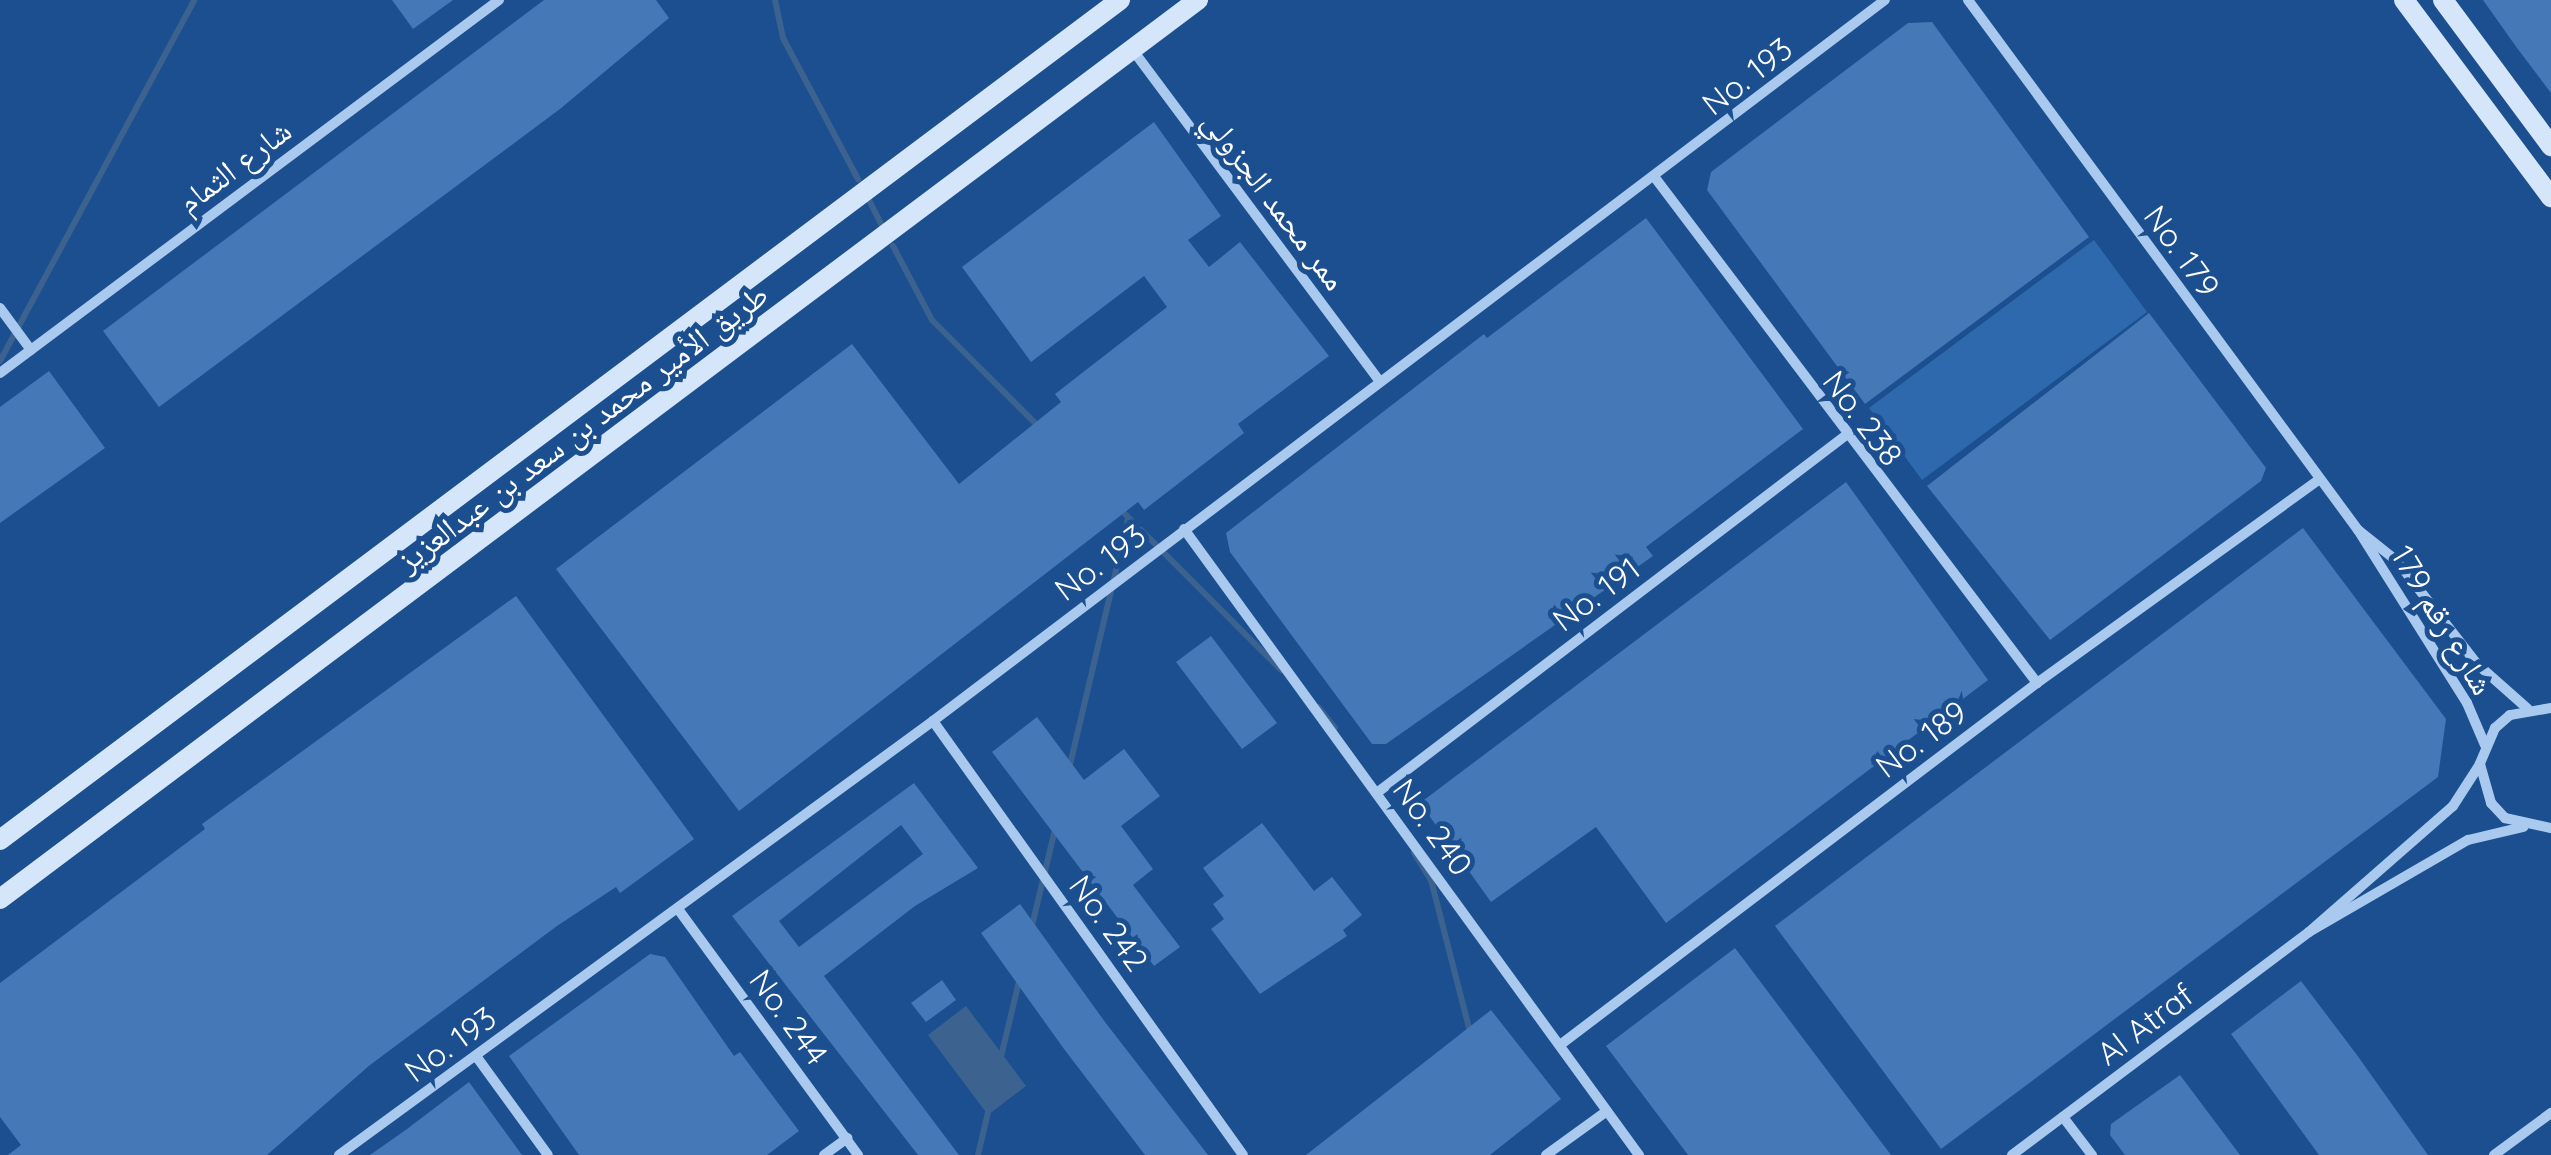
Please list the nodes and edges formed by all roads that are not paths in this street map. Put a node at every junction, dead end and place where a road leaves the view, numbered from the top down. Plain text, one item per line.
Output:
1 (1120, 0) edge
2 (1198, 0) edge
3 (1885, 0) edge
4 (1968, 0) edge
5 (2404, 0) edge
6 (2443, 0) edge
7 (495, 1) edge
8 (1132, 49) junction
9 (2551, 146) edge
10 (1656, 179) junction
11 (2551, 198) edge
12 (0, 308) edge
13 (31, 350) junction
14 (0, 373) edge
15 (1379, 380) junction
16 (1845, 436) junction
17 (2318, 480) junction
18 (1184, 530) junction
19 (2358, 530) junction
20 (2037, 683) junction
21 (2528, 708) junction
22 (2550, 708) edge
23 (934, 721) junction
24 (2485, 744) junction
25 (2480, 764) junction
26 (1378, 792) junction
27 (2523, 827) junction
28 (2549, 830) edge
29 (0, 840) edge
30 (0, 899) edge
31 (678, 909) junction
32 (2309, 932) junction
33 (1560, 1045) junction
34 (476, 1056) junction
35 (1607, 1111) junction
36 (2551, 1113) edge
37 (2063, 1117) junction
38 (847, 1138) junction
39 (339, 1155) edge
40 (548, 1155) edge
41 (824, 1155) edge
42 (858, 1155) edge
43 (1243, 1155) edge
44 (1546, 1155) edge
45 (1639, 1155) edge
46 (2012, 1155) edge
47 (2092, 1155) edge
48 (2494, 1155) edge

1 - 29 main road, طريق الأمير محمد بن سعد بن عبدالعزيز
2 - 8 main road, طريق الأمير محمد بن سعد بن عبدالعزيز
3 - 10 street, No. 193
4 - 17 street, No. 179
5 - 11 main road
6 - 9 main road
7 - 13 street, شارع الثمام
8 - 15 street, ممر محمد الجزولي
8 - 30 main road, طريق الأمير محمد بن سعد بن عبدالعزيز
10 - 15 street, No. 193
10 - 16 street, No. 238
12 - 13 street
13 - 14 street, شارع الثمام
15 - 18 street, No. 193
16 - 20 street, No. 238
16 - 26 street, No. 191
17 - 19 street, No. 179
17 - 20 street, No. 189
18 - 23 street, No. 193
18 - 26 street, No. 240
19 - 21 street, شارع رقم 179
19 - 24 street, شارع رقم 179
20 - 33 street, No. 189
21 - 22 street
21 - 24 street
23 - 31 street, No. 193
23 - 43 street, No. 242
24 - 25 street, Al Atraf
25 - 27 street
25 - 32 street, Al Atraf
26 - 33 street, No. 240
27 - 28 street, Al Atraf
27 - 32 street, Al Atraf
31 - 34 street, No. 193
31 - 38 street, No. 244
32 - 37 street, Al Atraf
33 - 35 street, No. 240
34 - 39 street, No. 193
34 - 40 street
35 - 44 street
35 - 45 street, No. 240
36 - 48 street
37 - 46 street, Al Atraf
37 - 47 street
38 - 41 street
38 - 42 street, No. 244

